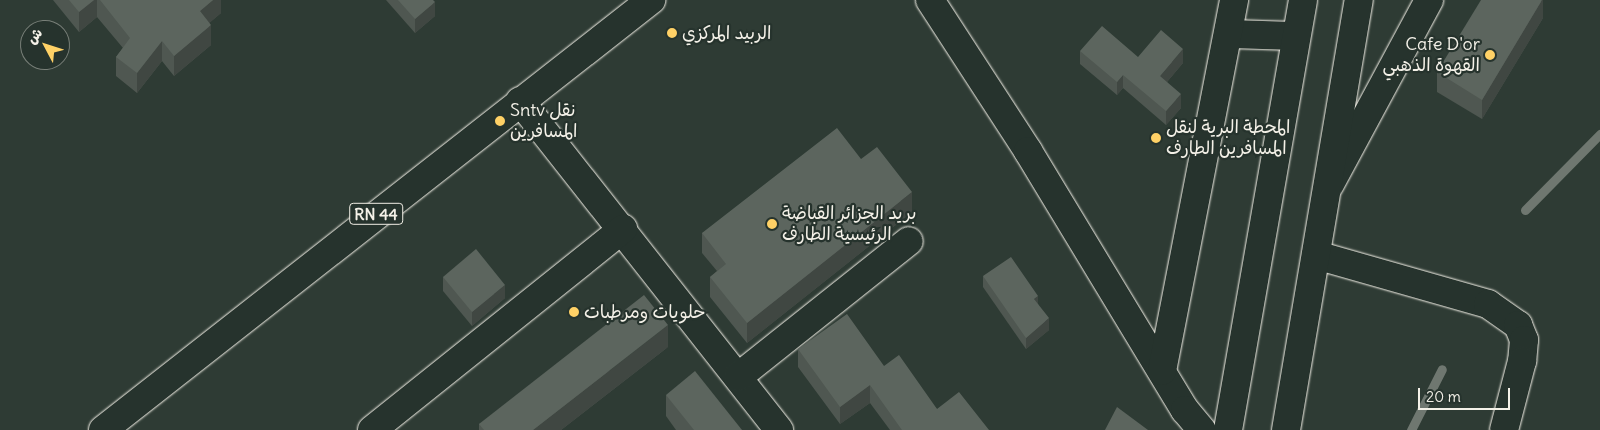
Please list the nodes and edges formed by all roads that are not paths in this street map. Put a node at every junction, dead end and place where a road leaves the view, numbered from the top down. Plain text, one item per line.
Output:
1 (651, 0) edge
2 (930, 0) edge
3 (1234, 0) edge
4 (1303, 0) edge
5 (1359, 0) edge
6 (1429, 0) edge
7 (1228, 34) junction
8 (1296, 36) junction
9 (520, 101) junction
10 (1330, 184) junction
11 (623, 229) junction
12 (909, 241) dead end
13 (1316, 254) junction
14 (1162, 371) junction
15 (738, 376) junction
16 (103, 430) edge
17 (372, 430) edge
18 (779, 430) edge
19 (1202, 430) edge
20 (1228, 430) edge
21 (1286, 430) edge
22 (1504, 430) edge

1 - 9 main road, RN 44
2 - 14 main road
3 - 7 main road
4 - 8 main road
5 - 10 main road
6 - 10 main road
7 - 8 main road
7 - 14 main road
8 - 20 main road
9 - 11 main road
9 - 16 main road, RN 44
10 - 13 main road
11 - 15 main road
11 - 17 main road
12 - 15 main road
13 - 21 main road
13 - 22 main road
14 - 19 main road
15 - 18 main road

